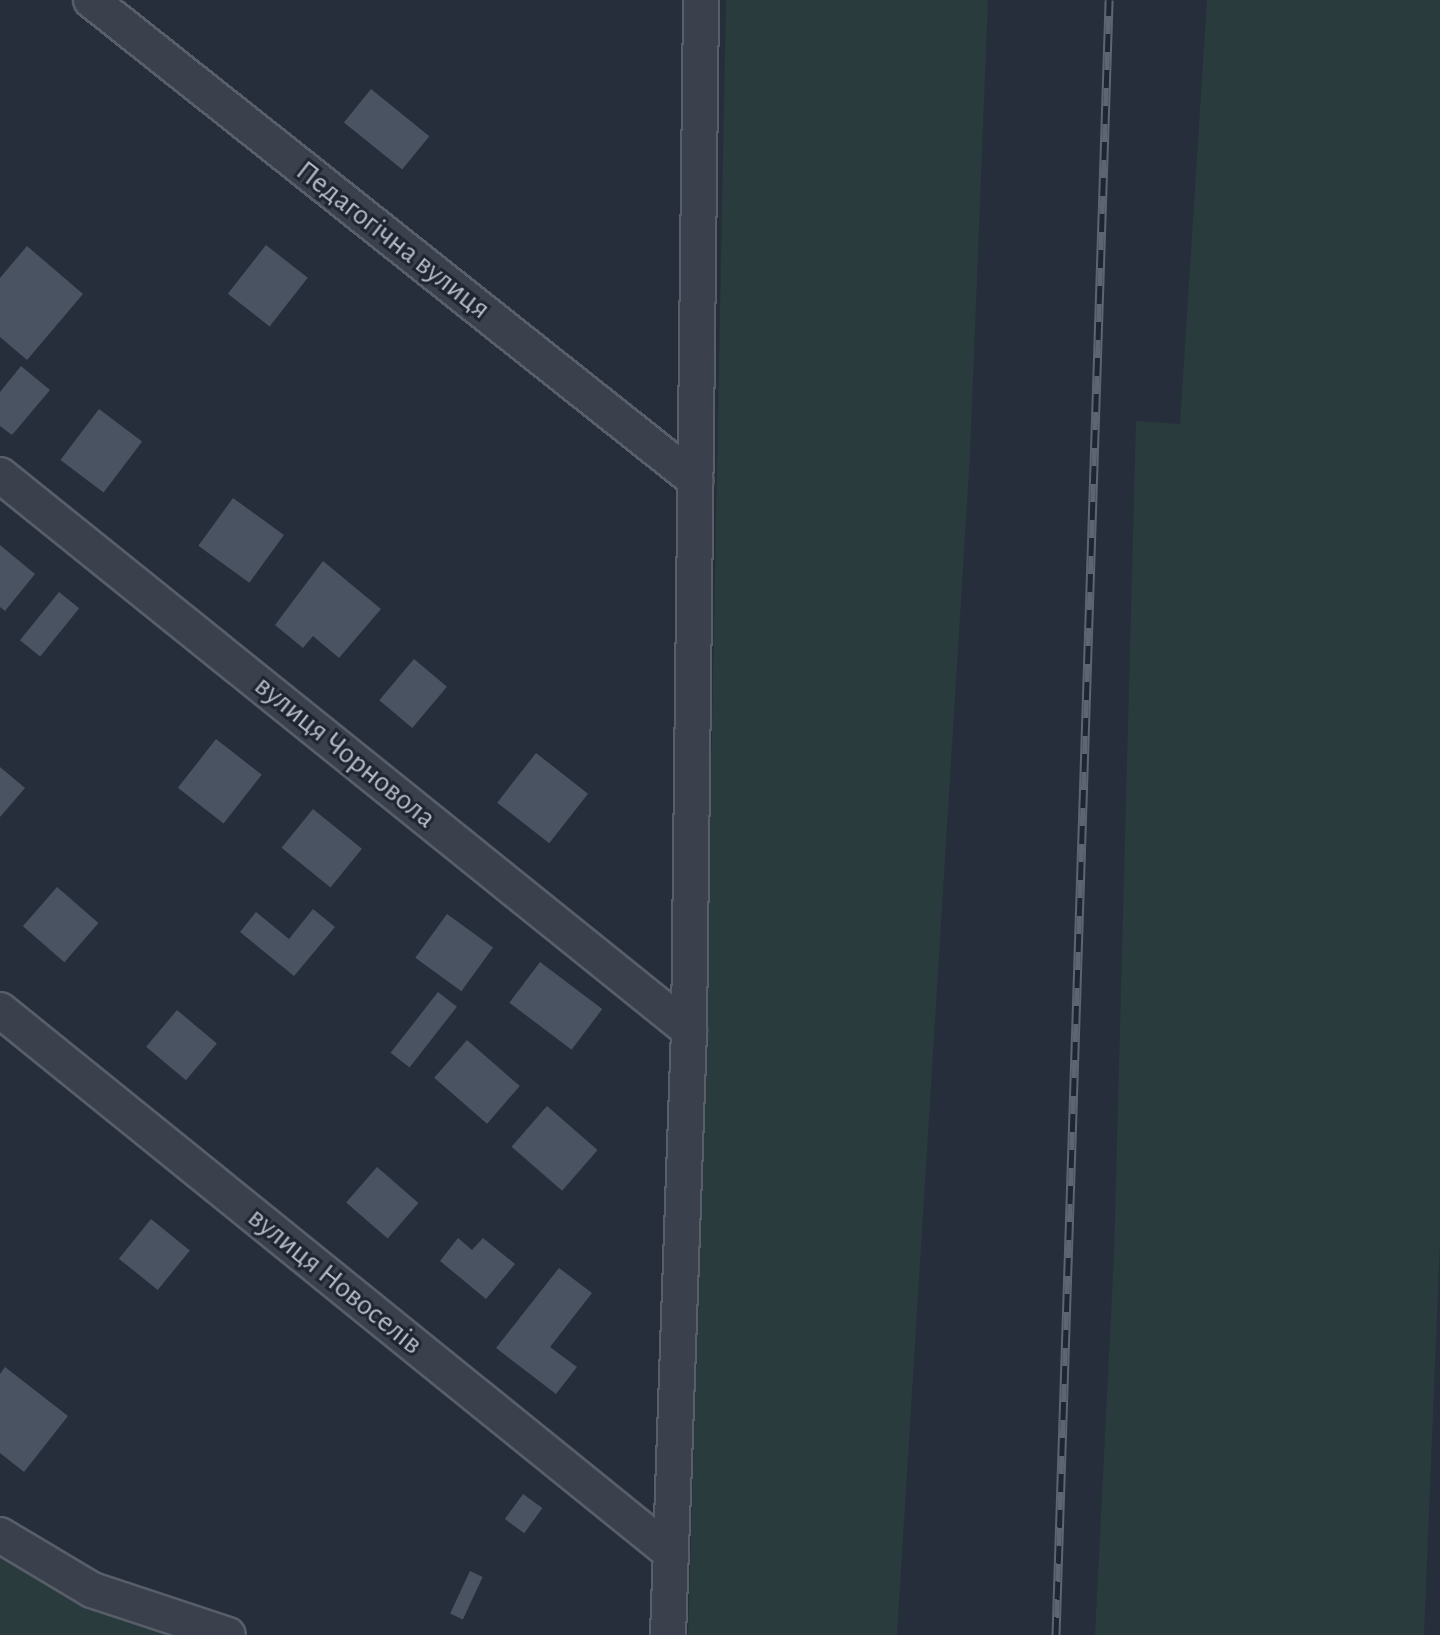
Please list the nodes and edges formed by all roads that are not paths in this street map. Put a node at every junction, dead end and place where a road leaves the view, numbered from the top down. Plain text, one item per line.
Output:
1 (91, 0) edge
2 (701, 0) edge
3 (0, 475) edge
4 (695, 480) junction
5 (0, 1010) edge
6 (689, 1030) junction
7 (0, 1535) edge
8 (671, 1553) junction
9 (228, 1635) edge
10 (668, 1635) edge

1 - 4 street, Педагогічна вулиця
2 - 4 street
3 - 6 street, вулиця Чорновола
4 - 6 street
5 - 8 street, вулиця Новоселів
6 - 8 street
7 - 9 street
8 - 10 street

